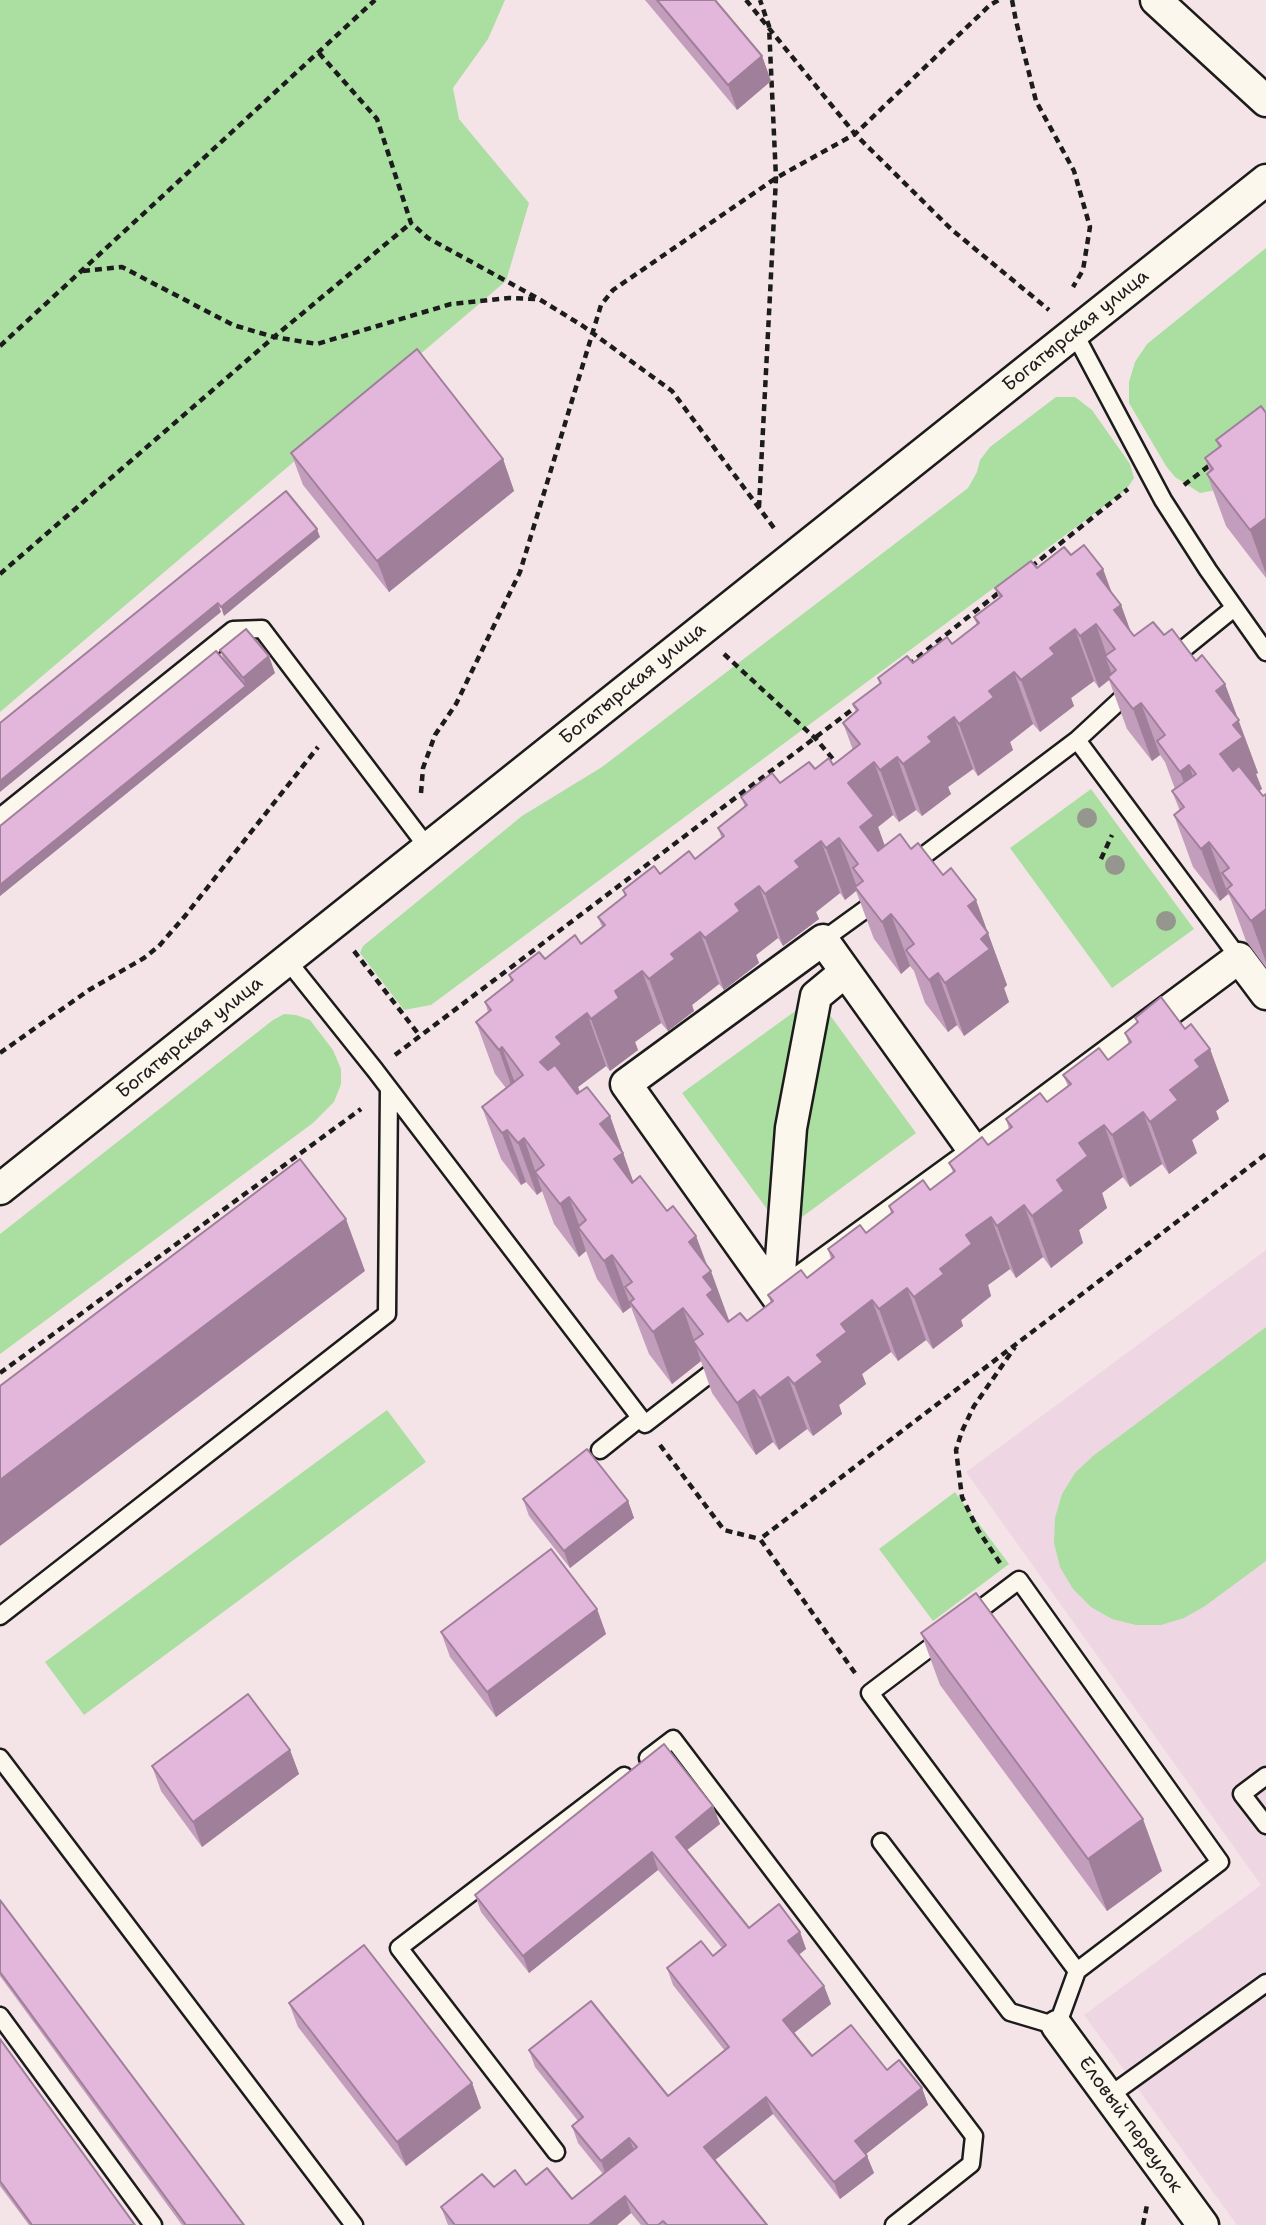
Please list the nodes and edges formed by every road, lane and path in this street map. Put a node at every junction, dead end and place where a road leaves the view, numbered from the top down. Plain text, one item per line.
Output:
1 (375, 0) edge
2 (746, 0) edge
3 (760, 0) edge
4 (999, 0) edge
5 (1013, 0) edge
6 (1156, 0) edge
7 (769, 26) junction
8 (319, 53) junction
9 (1266, 101) edge
10 (855, 134) junction
11 (776, 178) junction
12 (1266, 180) edge
13 (411, 223) junction
14 (82, 271) junction
15 (1069, 294) dead end
16 (539, 299) junction
17 (1052, 313) dead end
18 (591, 332) junction
19 (274, 337) junction
20 (1078, 340) dead end
21 (0, 346) edge
22 (1210, 465) edge
23 (1147, 473) junction
24 (1164, 500) junction
25 (758, 508) junction
26 (775, 529) dead end
27 (1030, 567) edge
28 (0, 574) edge
29 (1008, 584) edge
30 (1234, 608) junction
31 (699, 632) junction
32 (1264, 647) edge
33 (902, 670) edge
34 (1156, 671) edge
35 (1129, 692) edge
36 (859, 705) edge
37 (335, 725) junction
38 (816, 739) junction
39 (1077, 740) junction
40 (843, 771) edge
41 (421, 795) dead end
42 (0, 817) edge
43 (428, 848) junction
44 (897, 881) edge
45 (870, 906) edge
46 (823, 940) junction
47 (351, 947) dead end
48 (1239, 958) junction
49 (287, 960) junction
50 (845, 972) junction
51 (1266, 995) edge
52 (420, 1036) junction
53 (0, 1054) edge
54 (375, 1070) junction
55 (389, 1089) junction
56 (976, 1154) junction
57 (1266, 1154) edge
58 (0, 1189) edge
59 (776, 1307) junction
60 (1017, 1343) junction
61 (0, 1373) edge
62 (711, 1373) edge
63 (642, 1421) junction
64 (600, 1450) dead end
65 (760, 1539) junction
66 (1014, 1584) junction
67 (0, 1616) edge
68 (870, 1693) junction
69 (0, 1758) edge
70 (1266, 1776) edge
71 (1266, 1825) edge
72 (881, 1842) dead end
73 (1076, 1971) junction
74 (1266, 1983) edge
75 (0, 2016) edge
76 (1057, 2026) junction
77 (1109, 2096) junction
78 (556, 2152) dead end
79 (153, 2225) edge
80 (354, 2225) edge
81 (894, 2225) edge
82 (1203, 2225) edge

1 - 8 path
2 - 7 path
3 - 7 path
4 - 10 path
5 - 15 path
6 - 9 street
7 - 10 path
7 - 11 path
8 - 13 path
8 - 14 path
10 - 11 path
10 - 17 path
11 - 18 path
11 - 25 path
12 - 31 street, Богатырская улица
13 - 16 path
13 - 19 path
14 - 19 path
14 - 21 path
16 - 18 path
16 - 19 path
18 - 25 path
18 - 41 path
19 - 28 path
20 - 23 lane
22 - 24 path
23 - 24 lane
23 - 27 path
24 - 30 lane
25 - 26 path
29 - 33 path
30 - 32 lane
30 - 34 lane
31 - 38 path
31 - 43 street, Богатырская улица
35 - 39 lane
36 - 38 path
37 - 42 lane
37 - 43 lane
37 - 53 path
38 - 40 path
38 - 52 path
39 - 44 lane
39 - 48 lane
43 - 49 street, Богатырская улица
45 - 46 lane
46 - 50 street
46 - 59 street
47 - 52 path
48 - 51 street
48 - 56 street
49 - 54 lane
49 - 58 street, Богатырская улица
50 - 56 street
50 - 59 street
52 - 54 path
54 - 55 lane
55 - 61 path
55 - 63 lane
55 - 67 lane
56 - 59 street
57 - 60 path
60 - 65 path
60 - 66 path
62 - 63 lane
63 - 64 lane
63 - 65 path
65 - 68 path
66 - 68 lane
66 - 73 lane
68 - 73 lane
69 - 80 lane
70 - 71 lane
72 - 76 lane
73 - 76 lane
74 - 77 lane
75 - 79 lane
76 - 77 street, Еловый переулок
77 - 82 street, Еловый переулок
78 - 81 lane

